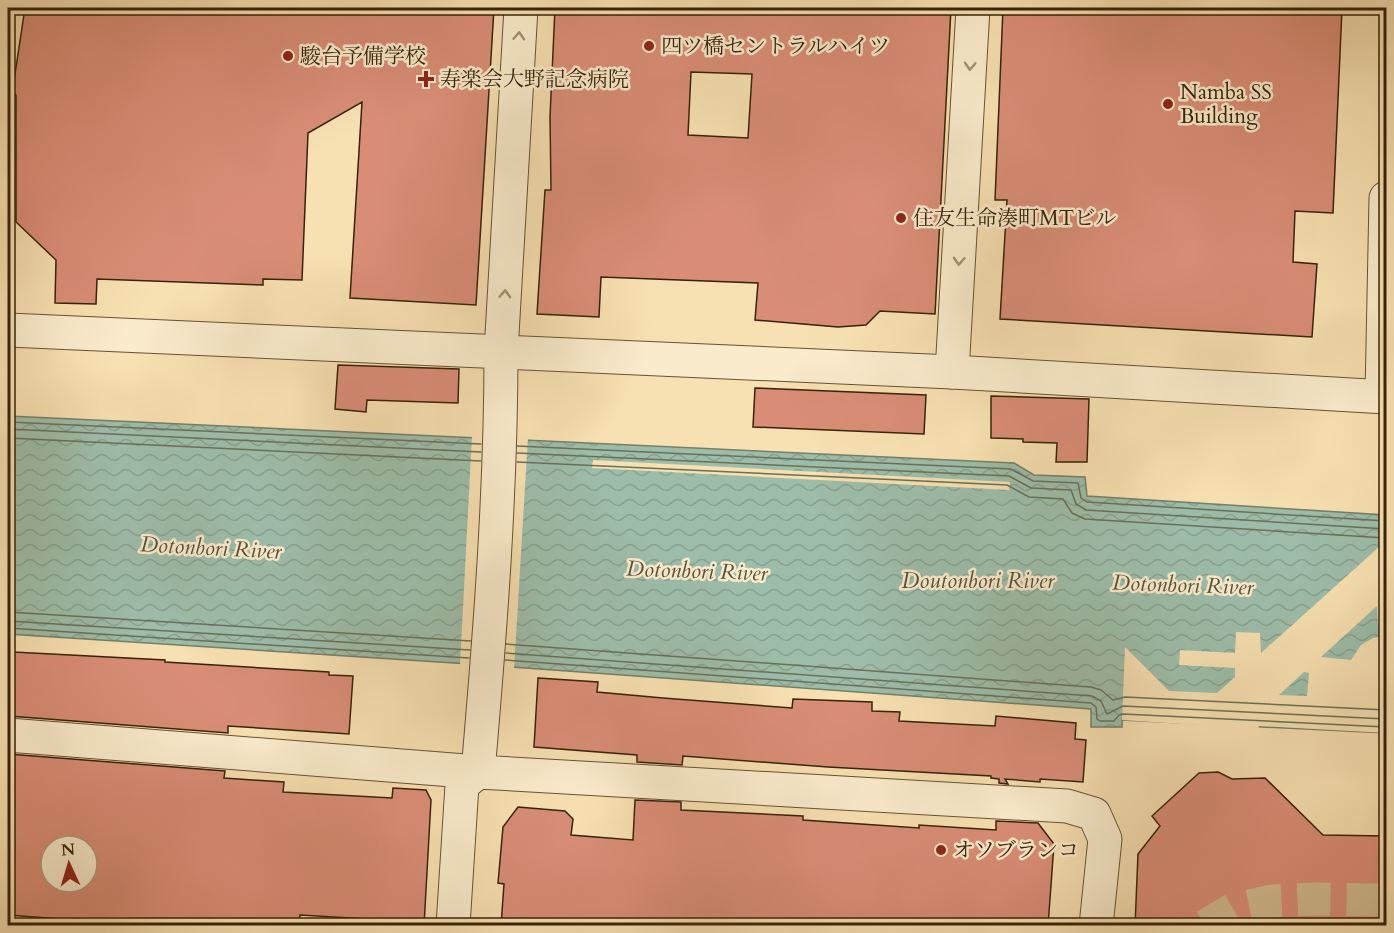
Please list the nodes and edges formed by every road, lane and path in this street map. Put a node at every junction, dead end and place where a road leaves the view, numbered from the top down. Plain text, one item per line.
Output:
1 (521, 8) edge
2 (973, 8) edge
3 (1386, 198) edge
4 (8, 330) edge
5 (501, 352) junction
6 (952, 372) junction
7 (1384, 397) edge
8 (8, 735) edge
9 (478, 772) junction
10 (453, 926) edge
11 (1096, 926) edge

5 -> 1 street
2 -> 6 street
3 - 7 street
4 - 5 street
5 - 6 street
5 - 9 street
6 - 7 street
8 - 9 street
9 - 10 street
9 - 11 street

